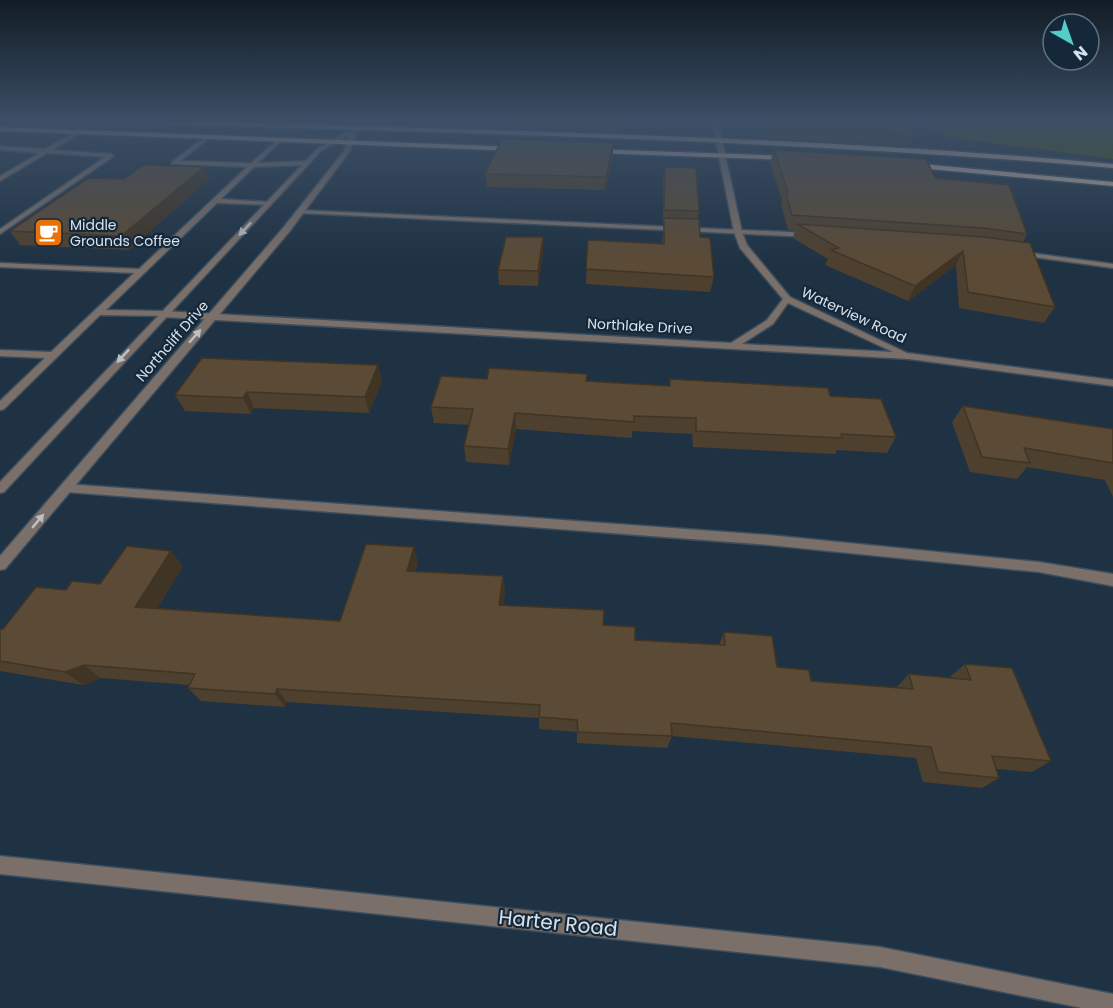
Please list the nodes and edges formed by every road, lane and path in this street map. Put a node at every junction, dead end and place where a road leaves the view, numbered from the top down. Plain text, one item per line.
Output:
1 (17, 169) edge
2 (92, 169) edge
3 (250, 169) edge
4 (301, 169) edge
5 (331, 169) edge
6 (726, 169) edge
7 (954, 169) edge
8 (0, 179) edge
9 (1113, 184) edge
10 (216, 201) junction
11 (269, 204) junction
12 (299, 211) junction
13 (0, 232) edge
14 (738, 232) junction
15 (818, 235) edge
16 (1010, 252) edge
17 (0, 265) edge
18 (1113, 266) edge
19 (141, 271) junction
20 (787, 299) junction
21 (98, 312) junction
22 (163, 314) junction
23 (213, 315) junction
24 (734, 345) junction
25 (0, 353) edge
26 (53, 355) junction
27 (909, 356) junction
28 (1113, 383) edge
29 (0, 407) edge
30 (66, 488) junction
31 (0, 489) edge
32 (0, 565) edge
33 (1113, 580) edge
34 (0, 865) edge
35 (1113, 1004) edge

1 - 8 street
2 - 13 street
3 - 10 street
4 - 11 street, Northcliff Drive
5 - 12 street, Northcliff Drive
6 - 14 street, Waterview Road
7 - 9 main road
10 - 11 street
10 - 19 street
11 -> 22 street, Northcliff Drive
12 - 14 street
12 - 23 street, Northcliff Drive
14 - 15 street
14 - 20 street, Waterview Road
16 - 18 street
17 - 19 street
19 - 21 street
20 - 24 street, Waterview Road
20 - 27 street, Waterview Road
21 - 22 street, Northlake Drive
21 - 26 street
22 - 23 street, Northlake Drive
22 -> 31 street, Northcliff Drive
23 - 24 street, Northlake Drive
30 -> 23 street, Northcliff Drive
24 - 27 street, Northlake Drive
25 - 26 street
26 - 29 street
27 - 28 street, Northlake Drive
32 -> 30 street, Northcliff Drive
30 - 33 street
34 - 35 street, Harter Road

